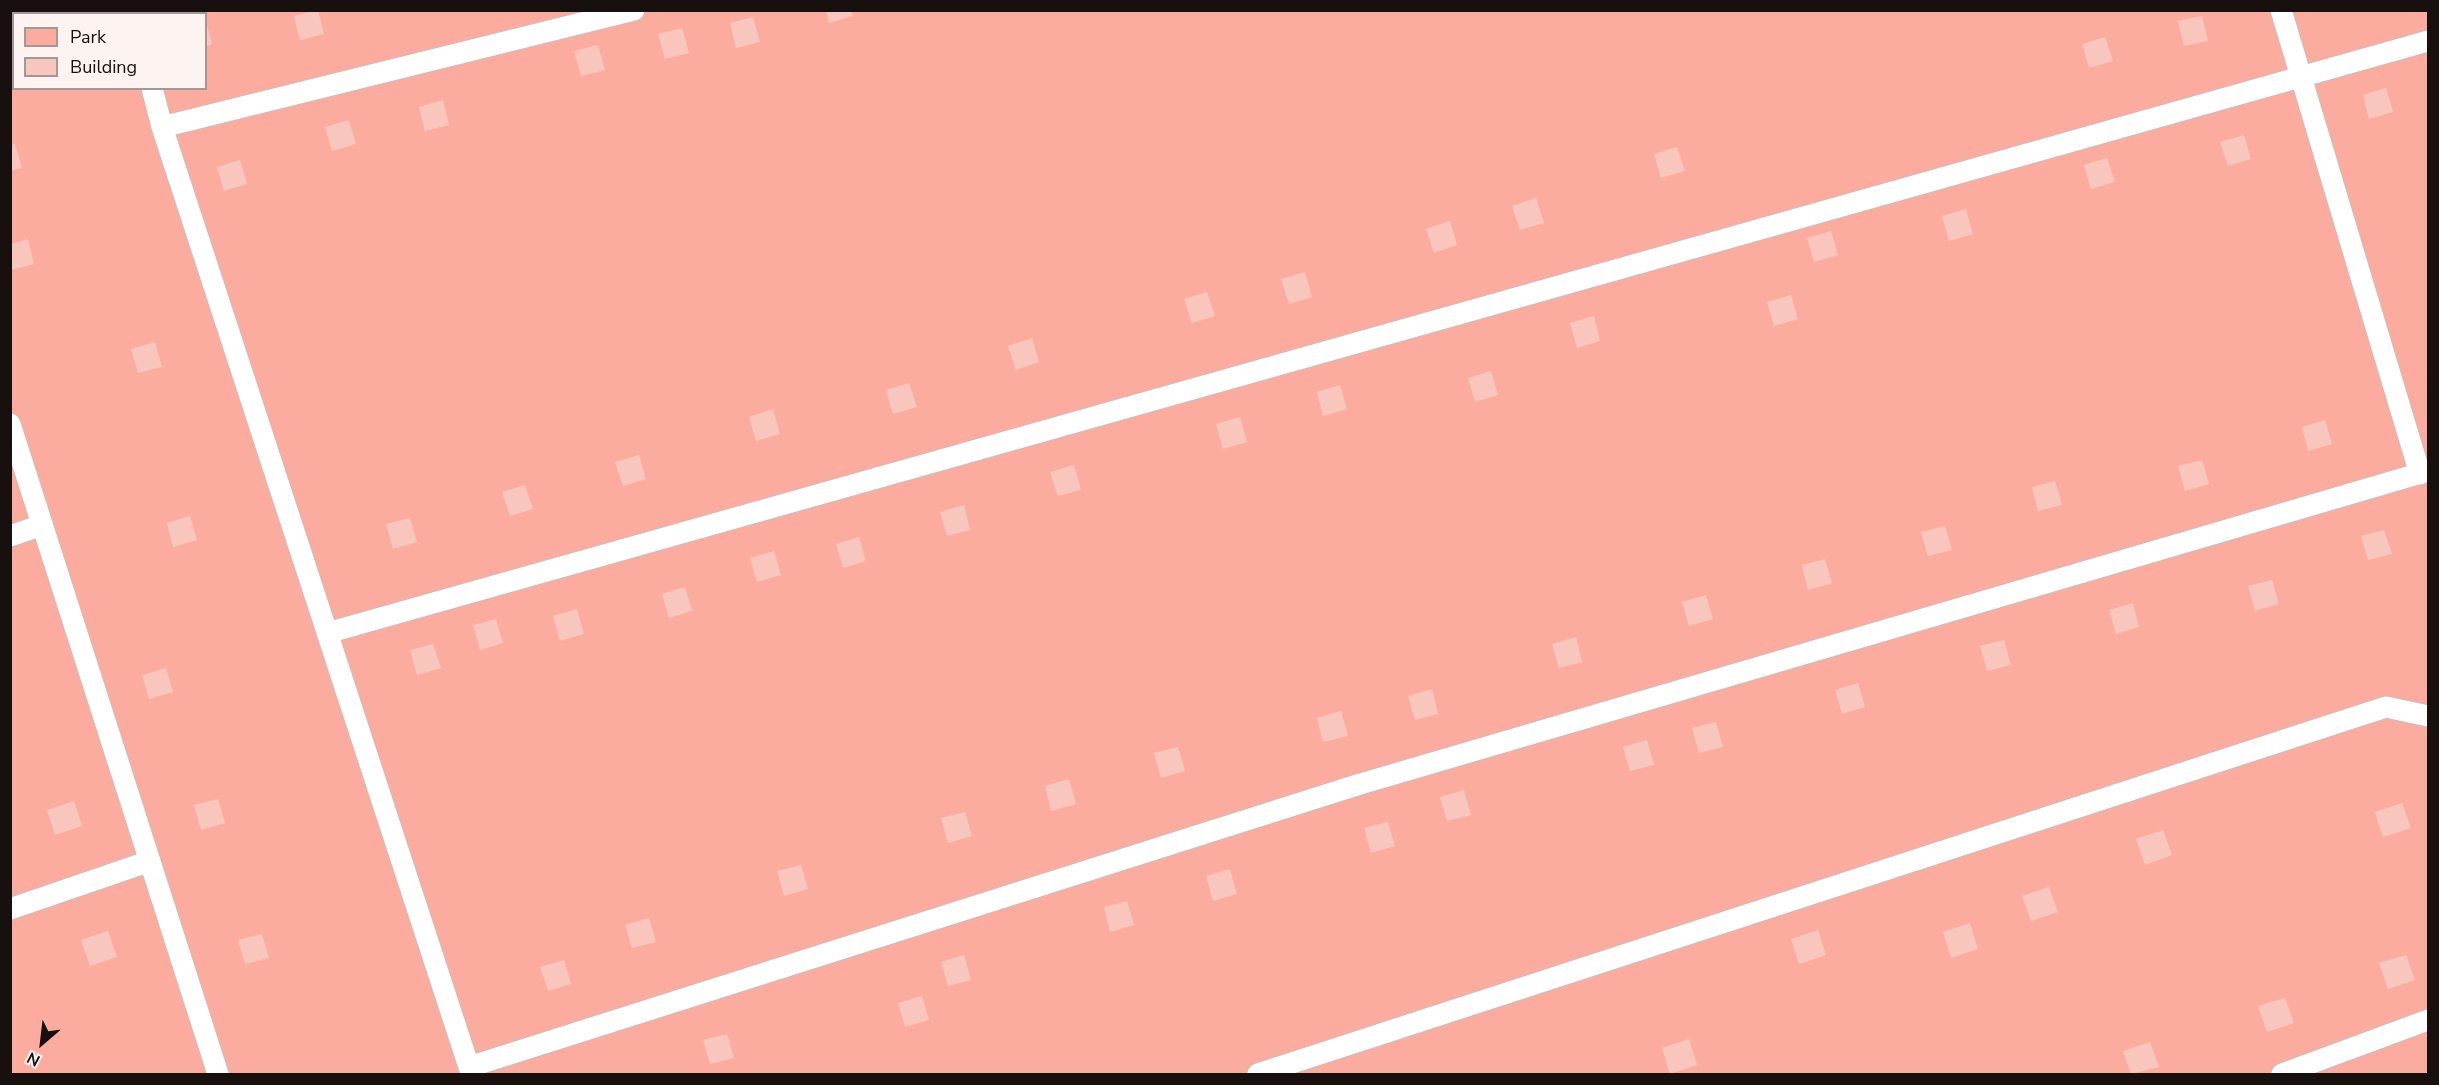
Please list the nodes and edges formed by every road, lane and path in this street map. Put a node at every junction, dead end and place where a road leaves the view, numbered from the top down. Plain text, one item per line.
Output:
1 (634, 10) edge
2 (2281, 10) edge
3 (2428, 41) edge
4 (2301, 77) junction
5 (153, 90) edge
6 (162, 127) junction
7 (10, 424) edge
8 (2424, 472) edge
9 (42, 525) junction
10 (10, 536) edge
11 (327, 633) junction
12 (2428, 699) edge
13 (2386, 707) junction
14 (2428, 716) edge
15 (150, 861) junction
16 (10, 909) edge
17 (2428, 1020) edge
18 (218, 1074) edge
19 (1258, 1074) edge
20 (2282, 1074) edge

1 - 6 lane
2 - 4 lane
3 - 4 lane
4 - 8 lane
4 - 11 lane
5 - 6 lane
6 - 11 lane
7 - 9 lane
8 - 11 lane
9 - 10 lane
9 - 15 lane
12 - 13 lane
13 - 14 lane
13 - 19 lane
15 - 16 lane
15 - 18 lane
17 - 20 lane

